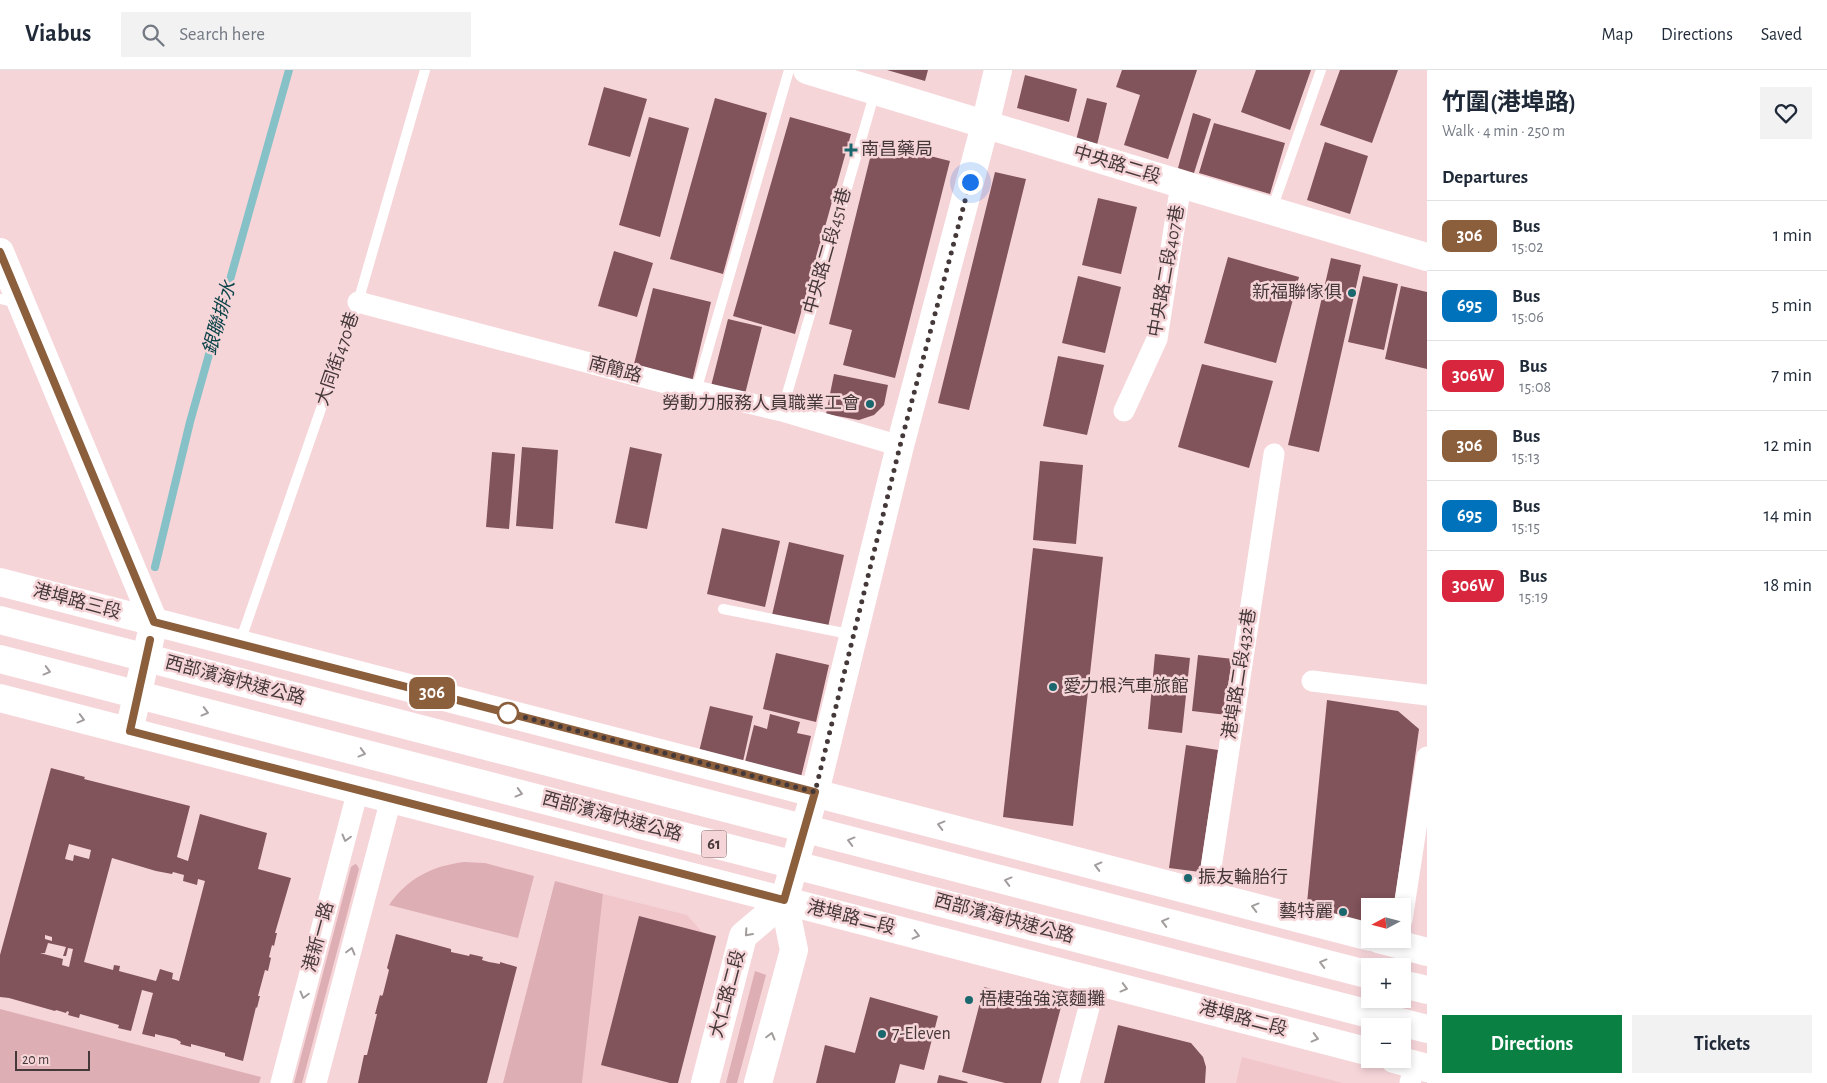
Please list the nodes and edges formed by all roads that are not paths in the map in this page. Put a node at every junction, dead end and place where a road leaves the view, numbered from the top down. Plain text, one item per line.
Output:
1 (425, 70) edge
2 (789, 70) edge
3 (807, 70) edge
4 (998, 70) edge
5 (1322, 70) edge
6 (875, 91) junction
7 (986, 125) junction
8 (1181, 184) junction
9 (1272, 210) junction
10 (0, 252) edge
11 (1427, 257) edge
12 (10, 301) edge
13 (358, 302) junction
14 (696, 391) junction
15 (782, 411) junction
16 (1124, 411) dead end
17 (900, 446) junction
18 (1274, 454) dead end
19 (0, 582) edge
20 (723, 609) dead end
21 (0, 620) edge
22 (154, 622) junction
23 (855, 635) junction
24 (239, 644) junction
25 (0, 659) edge
26 (1312, 681) dead end
27 (1427, 695) edge
28 (0, 698) edge
29 (130, 731) junction
30 (1427, 757) edge
31 (358, 790) junction
32 (815, 792) junction
33 (391, 799) junction
34 (1207, 894) junction
35 (1402, 898) edge
36 (784, 900) junction
37 (1361, 934) edge
38 (1411, 944) edge
39 (1427, 952) edge
40 (1361, 973) edge
41 (1096, 981) junction
42 (1411, 986) edge
43 (1427, 990) edge
44 (1427, 1029) edge
45 (1361, 1050) edge
46 (281, 1083) edge
47 (316, 1083) edge
48 (705, 1083) edge
49 (758, 1083) edge
50 (1069, 1083) edge

1 - 13 lane, 大同街470巷
2 - 14 lane
3 - 6 main road, 中央路二段
4 - 7 main road
5 - 9 lane
6 - 7 main road, 中央路二段
6 - 15 lane, 中央路二段451巷
7 - 8 main road, 中央路二段
7 - 17 main road
8 - 9 main road, 中央路二段
8 - 16 street, 中央路二段407巷
9 - 11 main road, 中央路二段
10 - 12 main road
12 - 22 main road
13 - 14 street, 南簡路
13 - 24 lane, 大同街470巷
14 - 15 street, 南簡路
15 - 17 street, 南簡路
17 - 23 main road
18 - 34 street, 港埠路二段432巷
19 - 22 main road, 港埠路三段
20 - 23 lane
40 -> 21 main road, 西部濱海快速公路 / 61
22 - 24 main road
22 - 29 main road
23 - 32 main road
24 - 32 main road
25 -> 44 main road, 西部濱海快速公路 / 61
26 - 27 street
28 -> 29 main road
29 - 31 main road, 港埠路二段
30 - 35 street
31 - 33 main road, 港埠路二段
31 -> 46 street, 港新一路
34 -> 32 main road
32 - 36 main road
33 - 36 main road, 港埠路二段
47 -> 33 street, 港新一路
37 -> 34 main road
36 -> 41 main road, 港埠路二段
36 -> 48 main road, 大仁路二段
49 -> 36 main road
38 - 39 main road
41 -> 45 main road, 港埠路二段
41 - 50 street
42 - 43 main road

